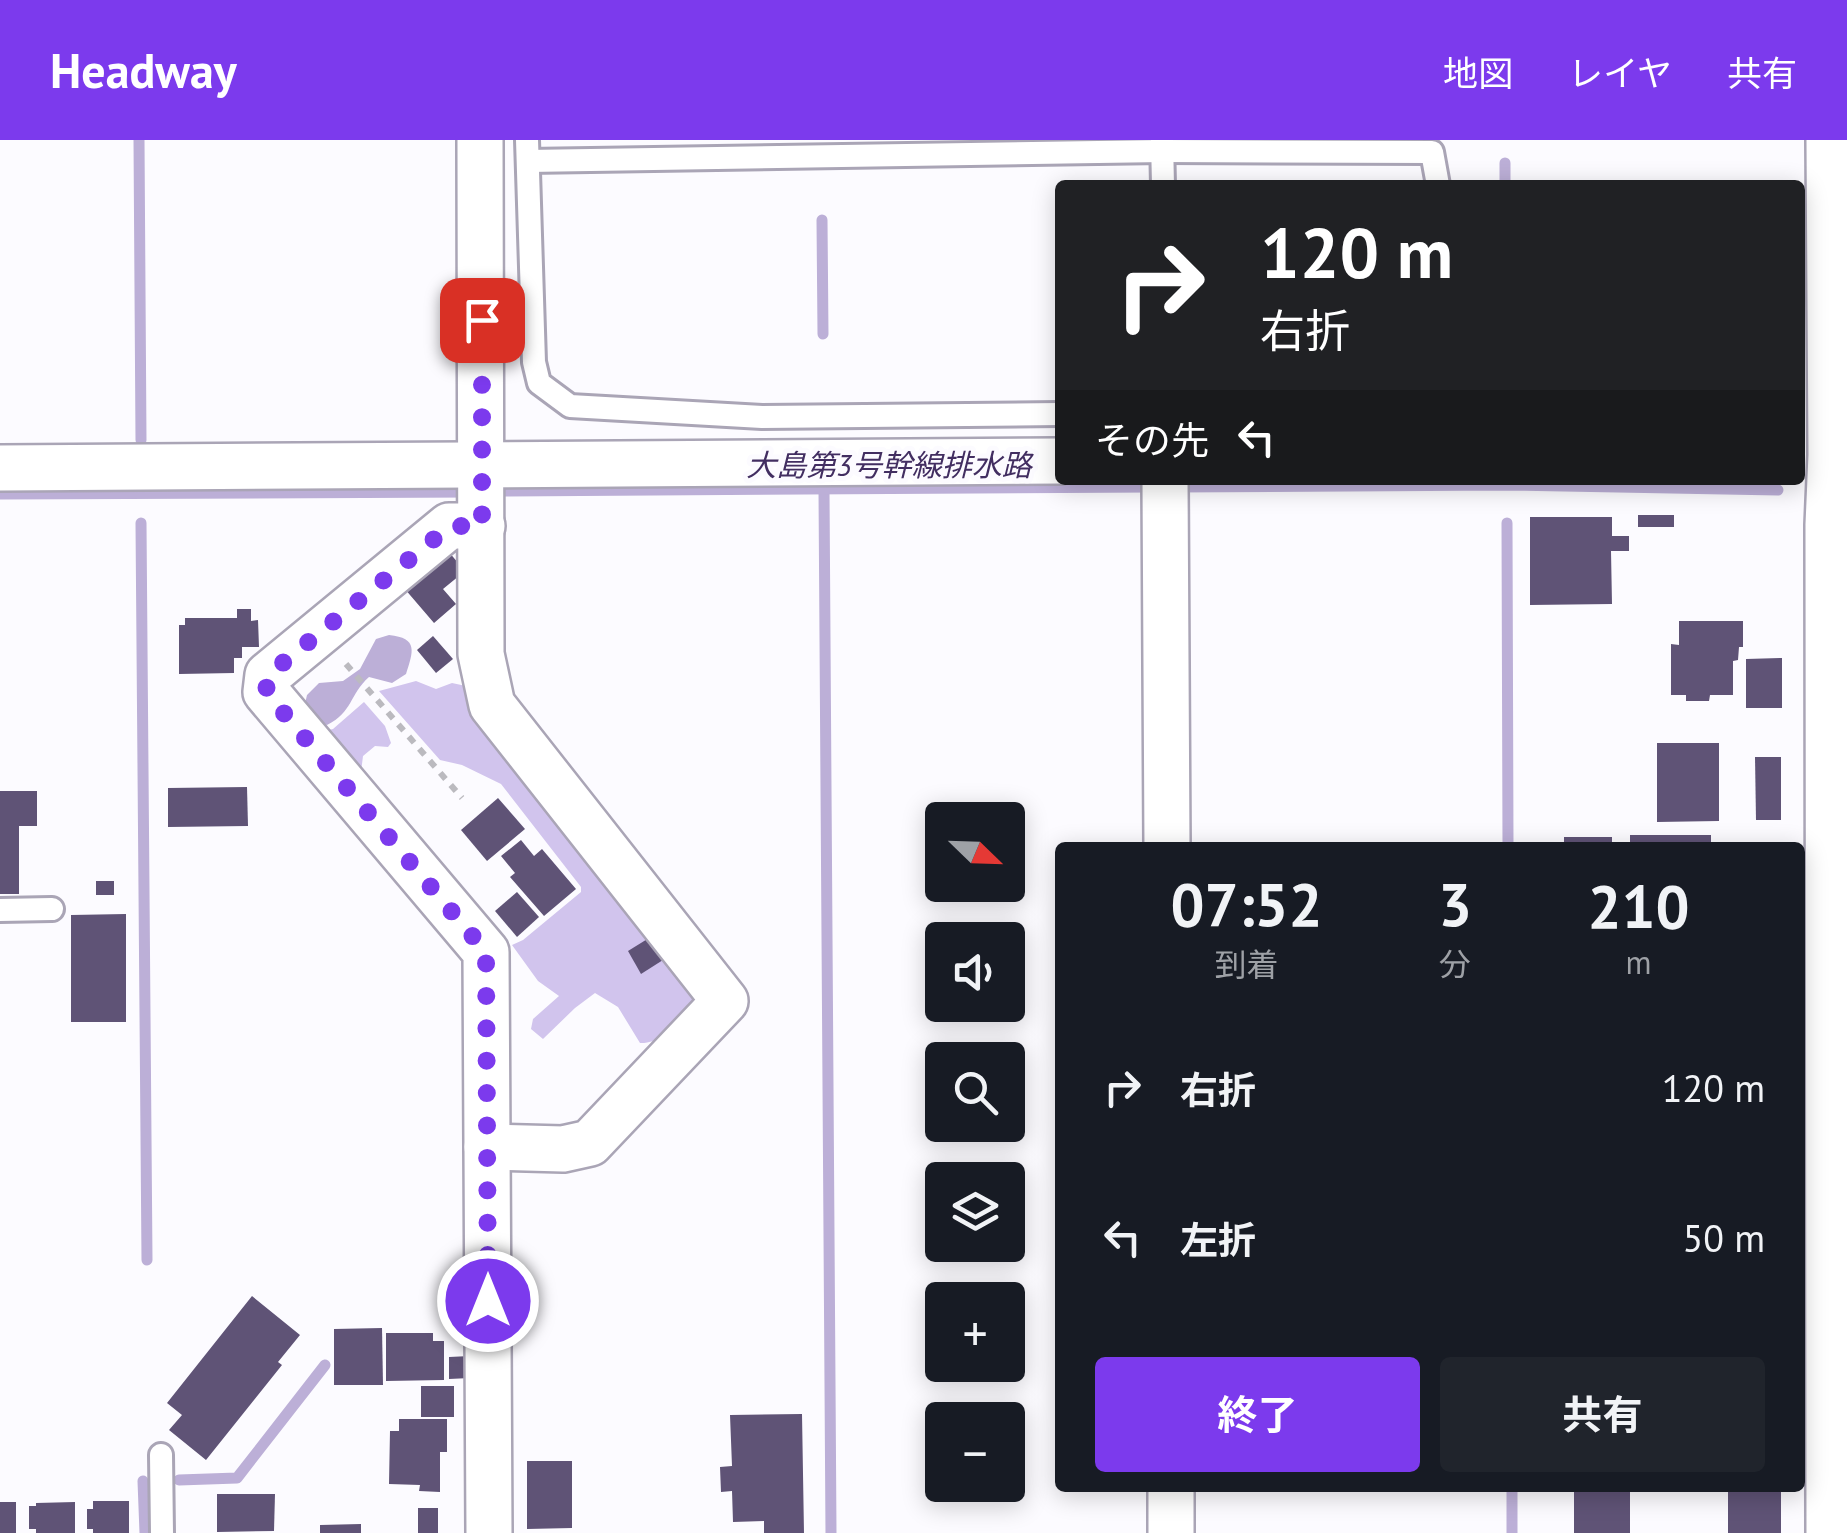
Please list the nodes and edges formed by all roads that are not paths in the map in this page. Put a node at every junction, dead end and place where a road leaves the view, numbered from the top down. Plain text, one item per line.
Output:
1 (480, 140) edge
2 (1834, 140) edge
3 (1162, 146) edge
4 (527, 150) edge
5 (1163, 180) edge
6 (1437, 180) edge
7 (1055, 414) edge
8 (1828, 455) edge
9 (1055, 460) edge
10 (0, 468) edge
11 (482, 494) junction
12 (1165, 495) edge
13 (1167, 842) edge
14 (0, 910) edge
15 (52, 910) dead end
16 (487, 1147) junction
17 (161, 1455) dead end
18 (1170, 1492) edge
19 (1838, 1520) edge
20 (162, 1533) edge
21 (489, 1533) edge
22 (1171, 1533) edge

1 - 11 street
2 - 8 street
3 - 4 lane
3 - 5 lane
3 - 6 lane
4 - 7 lane
8 - 19 street
9 - 11 street
10 - 11 street
11 - 16 street
11 - 16 street
12 - 13 street
14 - 15 lane
16 - 21 street
17 - 20 lane
18 - 22 street

